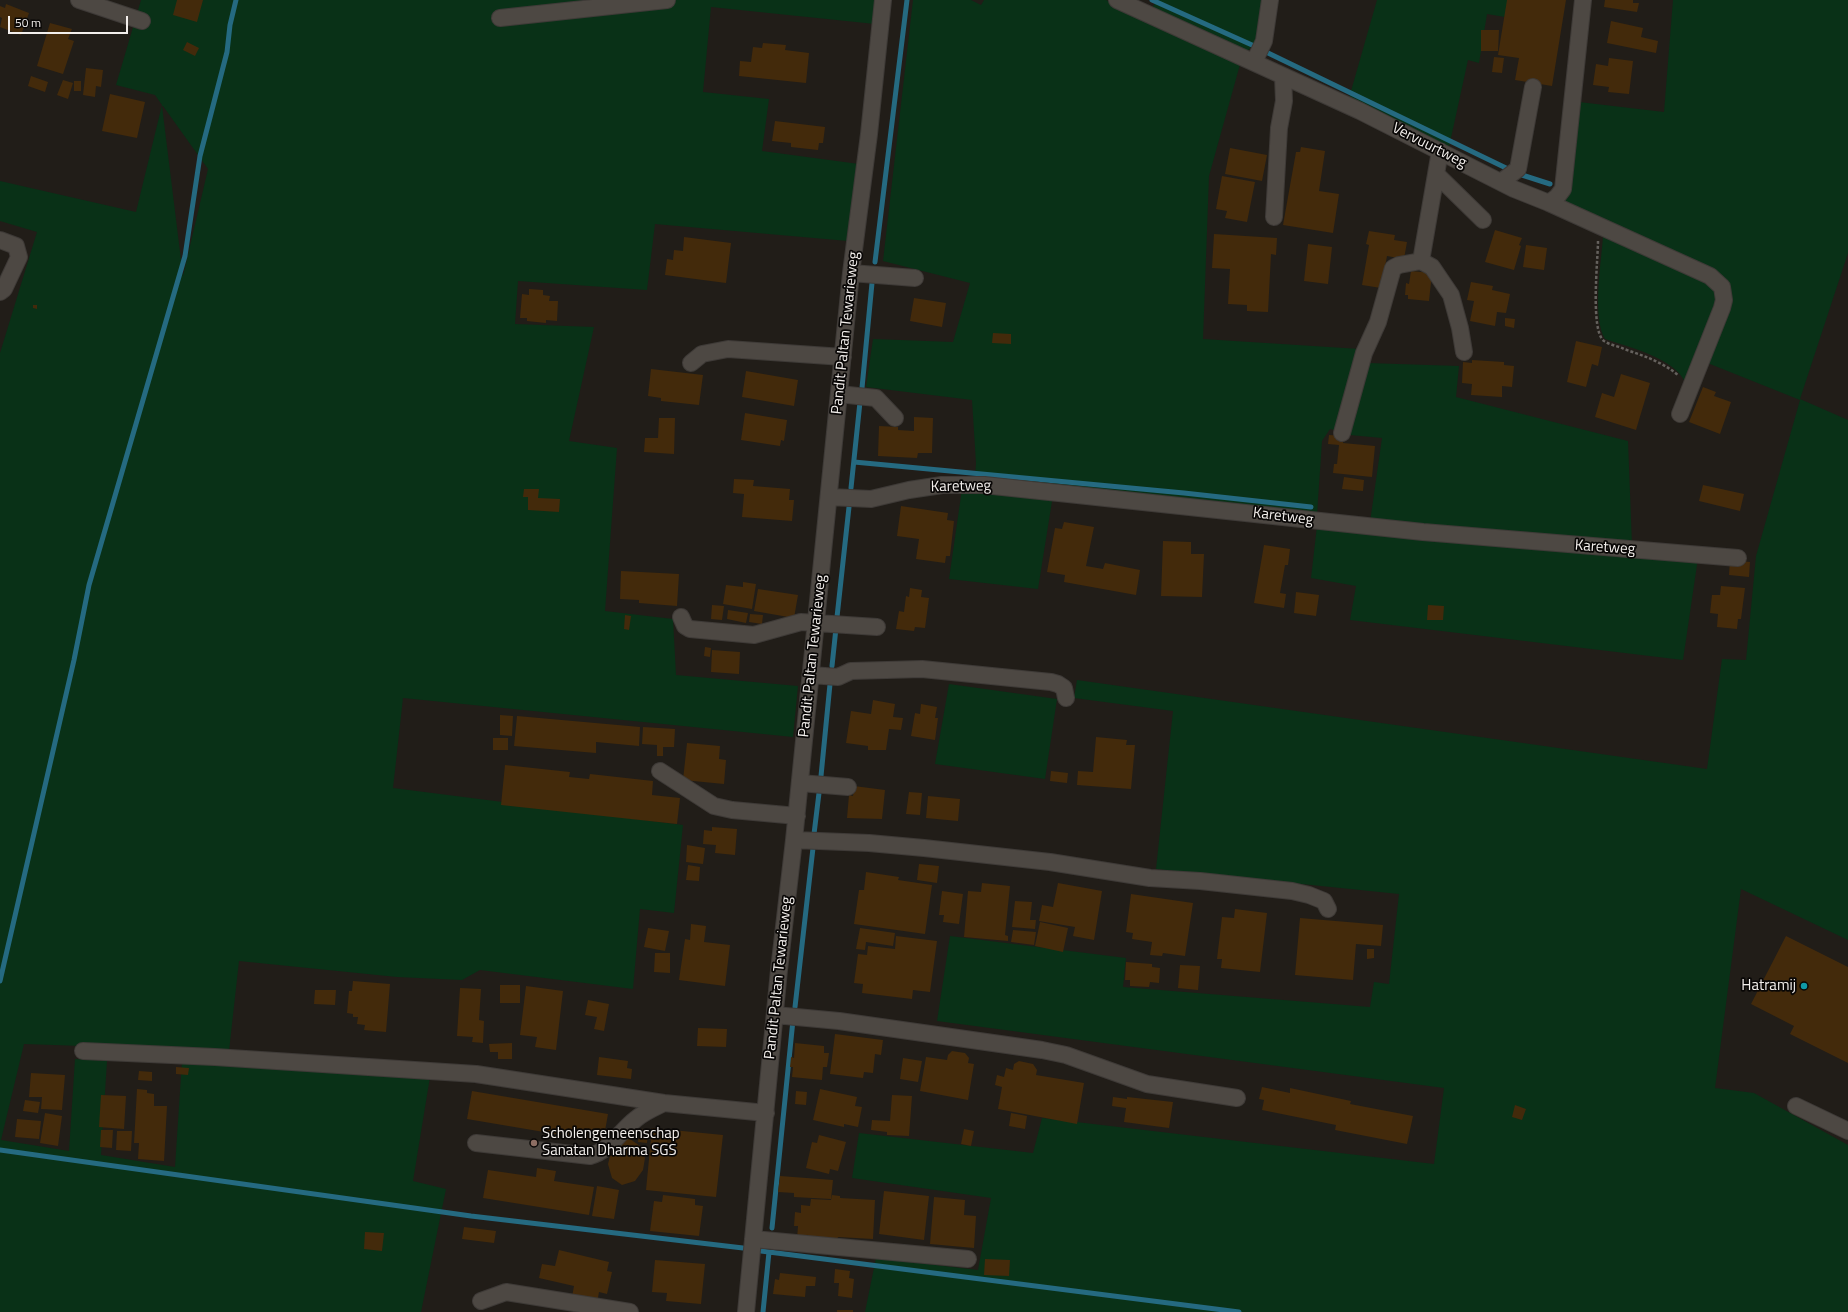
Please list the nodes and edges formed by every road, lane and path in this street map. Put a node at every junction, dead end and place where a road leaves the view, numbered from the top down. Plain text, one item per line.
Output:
1 (79, 0) edge
2 (667, 0) edge
3 (880, 0) edge
4 (883, 0) edge
5 (1117, 0) edge
6 (1270, 0) edge
7 (1583, 0) edge
8 (500, 18) dead end
9 (142, 21) dead end
10 (1254, 62) junction
11 (1283, 76) junction
12 (1533, 87) dead end
13 (1440, 151) junction
14 (1436, 174) junction
15 (1501, 182) junction
16 (1549, 203) junction
17 (1274, 217) dead end
18 (1483, 220) dead end
19 (1594, 223) junction
20 (0, 240) edge
21 (1421, 261) junction
22 (851, 273) junction
23 (915, 278) dead end
24 (0, 292) edge
25 (1464, 352) dead end
26 (843, 357) junction
27 (691, 363) dead end
28 (839, 394) junction
29 (1687, 394) junction
30 (1680, 414) dead end
31 (894, 418) dead end
32 (1342, 433) dead end
33 (829, 497) junction
34 (1738, 558) dead end
35 (681, 617) dead end
36 (816, 623) junction
37 (877, 627) dead end
38 (811, 675) junction
39 (1066, 698) dead end
40 (660, 771) dead end
41 (800, 783) junction
42 (848, 787) dead end
43 (797, 816) junction
44 (794, 840) junction
45 (1328, 909) dead end
46 (775, 1014) junction
47 (83, 1052) dead end
48 (1237, 1098) dead end
49 (664, 1103) junction
50 (1796, 1106) dead end
51 (766, 1113) junction
52 (1848, 1131) edge
53 (476, 1143) dead end
54 (754, 1239) junction
55 (968, 1259) dead end
56 (481, 1301) dead end
57 (630, 1312) edge
58 (746, 1312) edge

1 - 9 street
2 - 8 street
3 - 4 street
4 - 22 street, Pandit Paltan Tewarieweg
5 - 10 street, Vervuurtweg
6 - 10 street
7 - 16 street
10 - 11 street, Vervuurtweg
11 - 13 street, Vervuurtweg
11 - 17 street
12 - 15 street
13 - 14 street
13 - 15 street, Vervuurtweg
14 - 18 street
14 - 21 street
15 - 16 street, Vervuurtweg
16 - 19 street, Vervuurtweg
19 - 29 path
19 - 29 street, Vervuurtweg
20 - 24 street
21 - 25 street
21 - 32 street
22 - 23 street
22 - 26 street, Pandit Paltan Tewarieweg
26 - 27 street
26 - 28 street, Pandit Paltan Tewarieweg
28 - 31 street
28 - 33 street, Pandit Paltan Tewarieweg
29 - 30 street, Vervuurtweg
33 - 34 street, Karetweg
33 - 36 street, Pandit Paltan Tewarieweg
35 - 36 street
36 - 37 street
36 - 38 street, Pandit Paltan Tewarieweg
38 - 39 street
38 - 41 street, Pandit Paltan Tewarieweg
40 - 43 street
41 - 42 street
41 - 43 street, Pandit Paltan Tewarieweg
43 - 44 street, Pandit Paltan Tewarieweg
44 - 45 street
44 - 46 street, Pandit Paltan Tewarieweg
46 - 48 street
46 - 51 street, Pandit Paltan Tewarieweg
47 - 49 street
49 - 51 street
49 - 53 street
50 - 52 street
51 - 54 street, Pandit Paltan Tewarieweg
54 - 55 street
54 - 58 street, Pandit Paltan Tewarieweg
56 - 57 street

